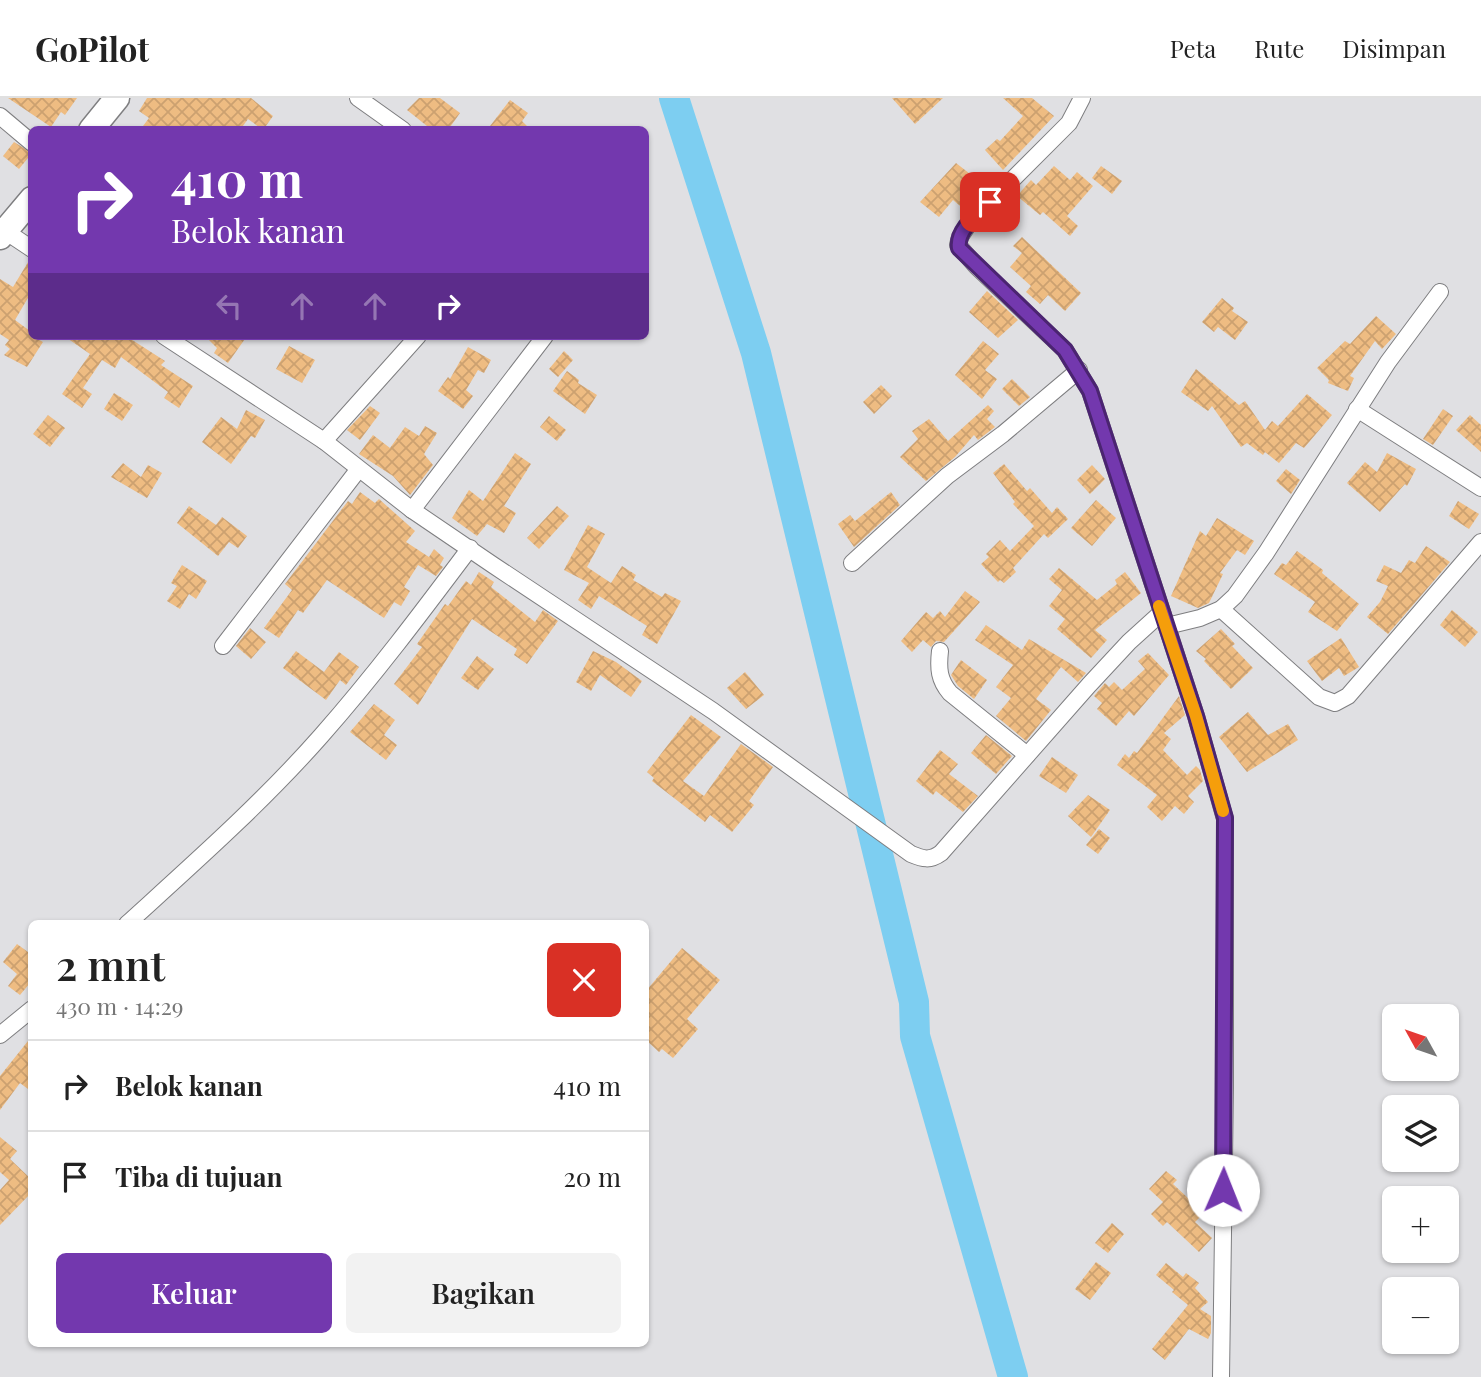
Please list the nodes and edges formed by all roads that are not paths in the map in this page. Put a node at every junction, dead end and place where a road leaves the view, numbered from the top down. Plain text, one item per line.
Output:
1 (117, 98) edge
2 (358, 98) edge
3 (1082, 98) edge
4 (0, 116) edge
5 (94, 126) edge
6 (397, 126) edge
7 (28, 140) edge
8 (28, 204) edge
9 (2, 234) edge
10 (28, 247) edge
11 (1440, 292) dead end
12 (170, 340) edge
13 (414, 340) edge
14 (542, 340) edge
15 (1079, 370) junction
16 (1357, 409) junction
17 (324, 441) junction
18 (358, 470) junction
19 (1481, 488) edge
20 (412, 510) junction
21 (1481, 542) edge
22 (470, 548) junction
23 (852, 564) dead end
24 (1221, 609) junction
25 (1164, 619) junction
26 (223, 646) dead end
27 (940, 652) dead end
28 (1027, 755) junction
29 (131, 920) edge
30 (28, 1012) edge
31 (0, 1035) edge
32 (1221, 1377) edge

1 - 5 highway
2 - 6 street
3 - 15 street
4 - 7 street
8 - 9 highway
9 - 10 street
11 - 16 street
12 - 17 street
13 - 17 street
14 - 20 street
15 - 23 street
15 - 25 street
16 - 19 street
16 - 24 street
17 - 18 street
18 - 20 street
18 - 26 street
20 - 22 street
21 - 24 street
22 - 28 street
22 - 29 street
24 - 25 street
25 - 28 street
25 - 32 street
27 - 28 street
30 - 31 street

